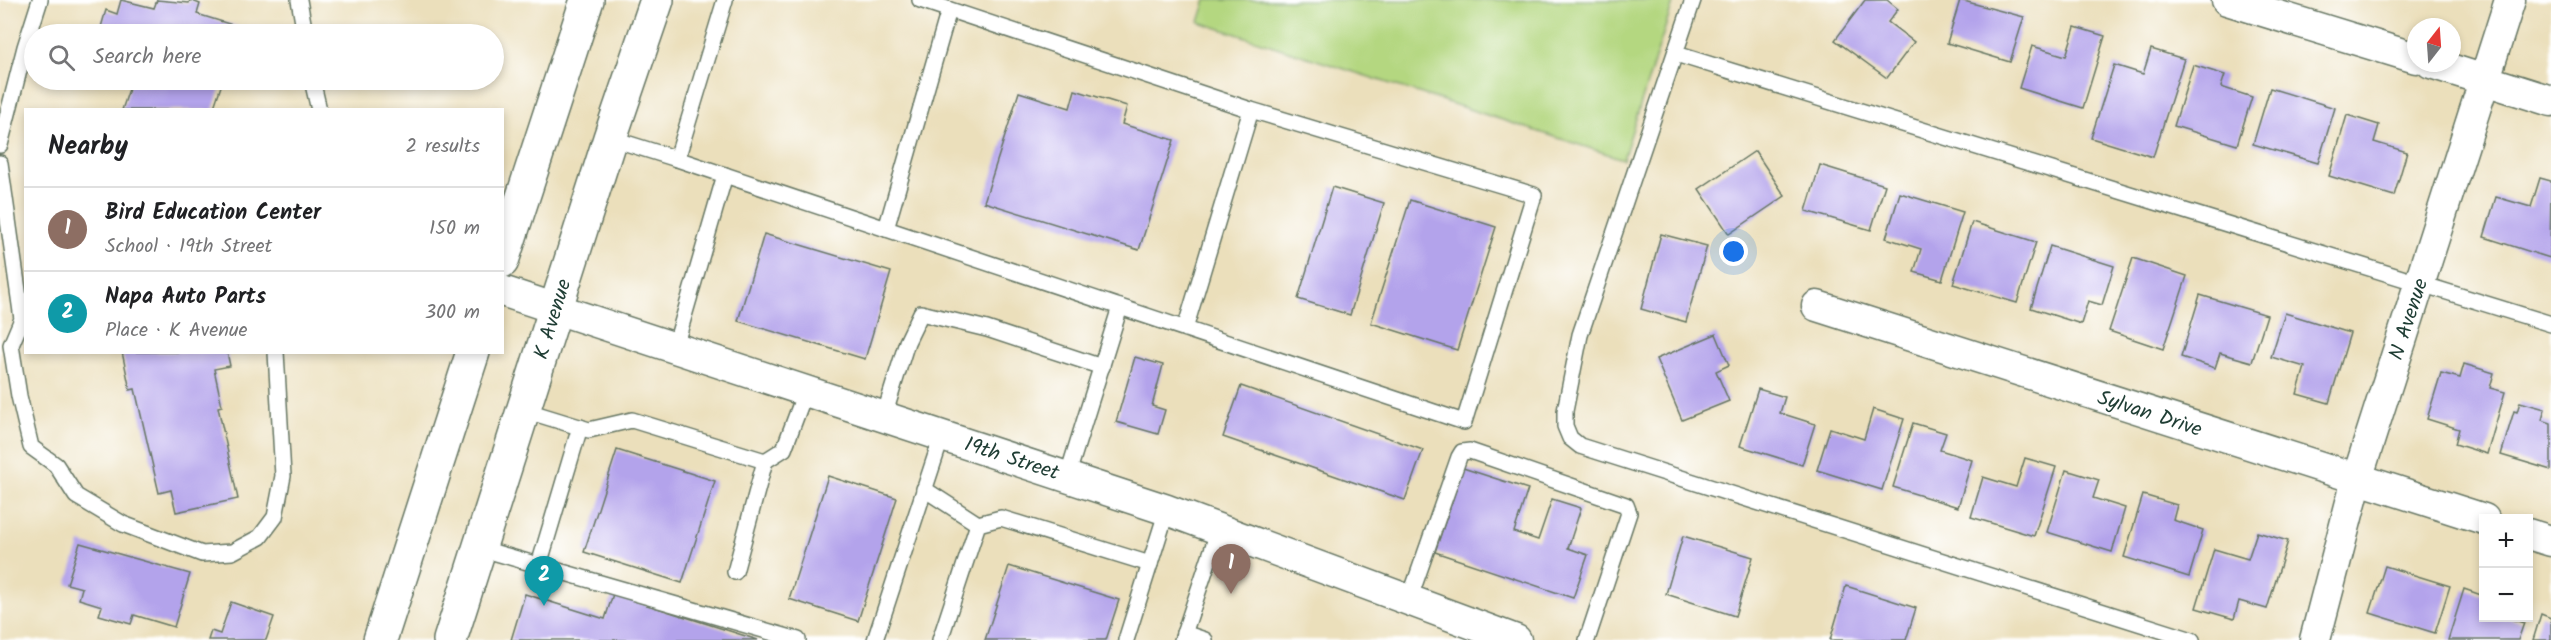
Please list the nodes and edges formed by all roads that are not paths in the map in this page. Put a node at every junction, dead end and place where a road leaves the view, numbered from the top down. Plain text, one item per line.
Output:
1 (40, 0) edge
2 (299, 0) edge
3 (587, 0) edge
4 (657, 0) edge
5 (725, 0) edge
6 (920, 0) edge
7 (1693, 0) edge
8 (2227, 0) edge
9 (2510, 0) edge
10 (949, 10) junction
11 (32, 24) edge
12 (303, 24) edge
13 (24, 51) edge
14 (1676, 54) junction
15 (2407, 55) edge
16 (2461, 72) edge
17 (2484, 79) junction
18 (314, 90) edge
19 (2551, 101) edge
20 (319, 108) edge
21 (1251, 110) junction
22 (610, 138) junction
23 (0, 145) edge
24 (676, 159) junction
25 (0, 163) edge
26 (725, 175) junction
27 (886, 229) junction
28 (504, 255) edge
29 (2419, 283) junction
30 (504, 292) edge
31 (1817, 306) dead end
32 (555, 307) junction
33 (1120, 307) junction
34 (2551, 324) edge
35 (1185, 329) junction
36 (675, 347) junction
37 (276, 354) edge
38 (472, 354) edge
39 (1102, 367) junction
40 (806, 390) junction
41 (524, 410) junction
42 (884, 416) junction
43 (580, 427) junction
44 (942, 436) junction
45 (765, 461) junction
46 (1067, 477) junction
47 (2357, 479) junction
48 (924, 489) junction
49 (1167, 510) junction
50 (2479, 517) edge
51 (978, 524) junction
52 (1219, 529) junction
53 (2533, 535) edge
54 (2551, 541) edge
55 (480, 548) junction
56 (1150, 564) junction
57 (539, 565) junction
58 (735, 572) dead end
59 (1409, 600) junction
60 (1183, 637) edge
61 (380, 640) edge
62 (450, 640) edge
63 (798, 640) edge
64 (875, 640) edge
65 (940, 640) edge
66 (1126, 640) edge
67 (1205, 640) edge
68 (1516, 640) edge
69 (1587, 640) edge
70 (2193, 640) edge
71 (2314, 640) edge

1 - 11 lane
2 - 12 lane
3 - 28 main road
4 - 22 main road, K Avenue
5 - 24 lane
6 - 10 lane
7 - 14 lane
8 - 15 street
9 - 17 street, N Avenue
10 - 21 lane
10 - 27 lane
13 - 23 lane
14 - 29 lane
14 - 70 lane
16 - 17 street
17 - 19 street
17 - 29 street, N Avenue
18 - 20 lane
21 - 35 lane
21 - 35 lane
22 - 24 lane
22 - 32 main road, K Avenue
24 - 26 lane
25 - 37 lane
26 - 27 lane
26 - 36 lane
27 - 33 lane
29 - 34 lane
29 - 47 street, N Avenue
30 - 32 street, 19th Street
31 - 47 street, Sylvan Drive
32 - 36 street, 19th Street
32 - 41 main road, K Avenue
33 - 35 lane
33 - 39 lane
36 - 40 street, 19th Street
38 - 61 main road
39 - 42 lane
39 - 46 lane
40 - 42 street, 19th Street
40 - 45 lane
41 - 43 lane
41 - 55 main road, K Avenue
42 - 44 street, 19th Street
43 - 45 lane
43 - 57 lane
44 - 46 street, 19th Street
44 - 48 lane
45 - 58 lane
46 - 49 street, 19th Street
47 - 50 street, Sylvan Drive
47 - 71 street, N Avenue
48 - 51 lane
48 - 64 lane
49 - 52 street, 19th Street
49 - 56 lane
51 - 56 lane
51 - 65 lane
52 - 59 street, 19th Street
52 - 60 lane
53 - 54 street
55 - 57 lane
55 - 62 main road, K Avenue
56 - 66 lane
57 - 63 lane
59 - 68 street, 19th Street
59 - 69 lane
60 - 67 lane

